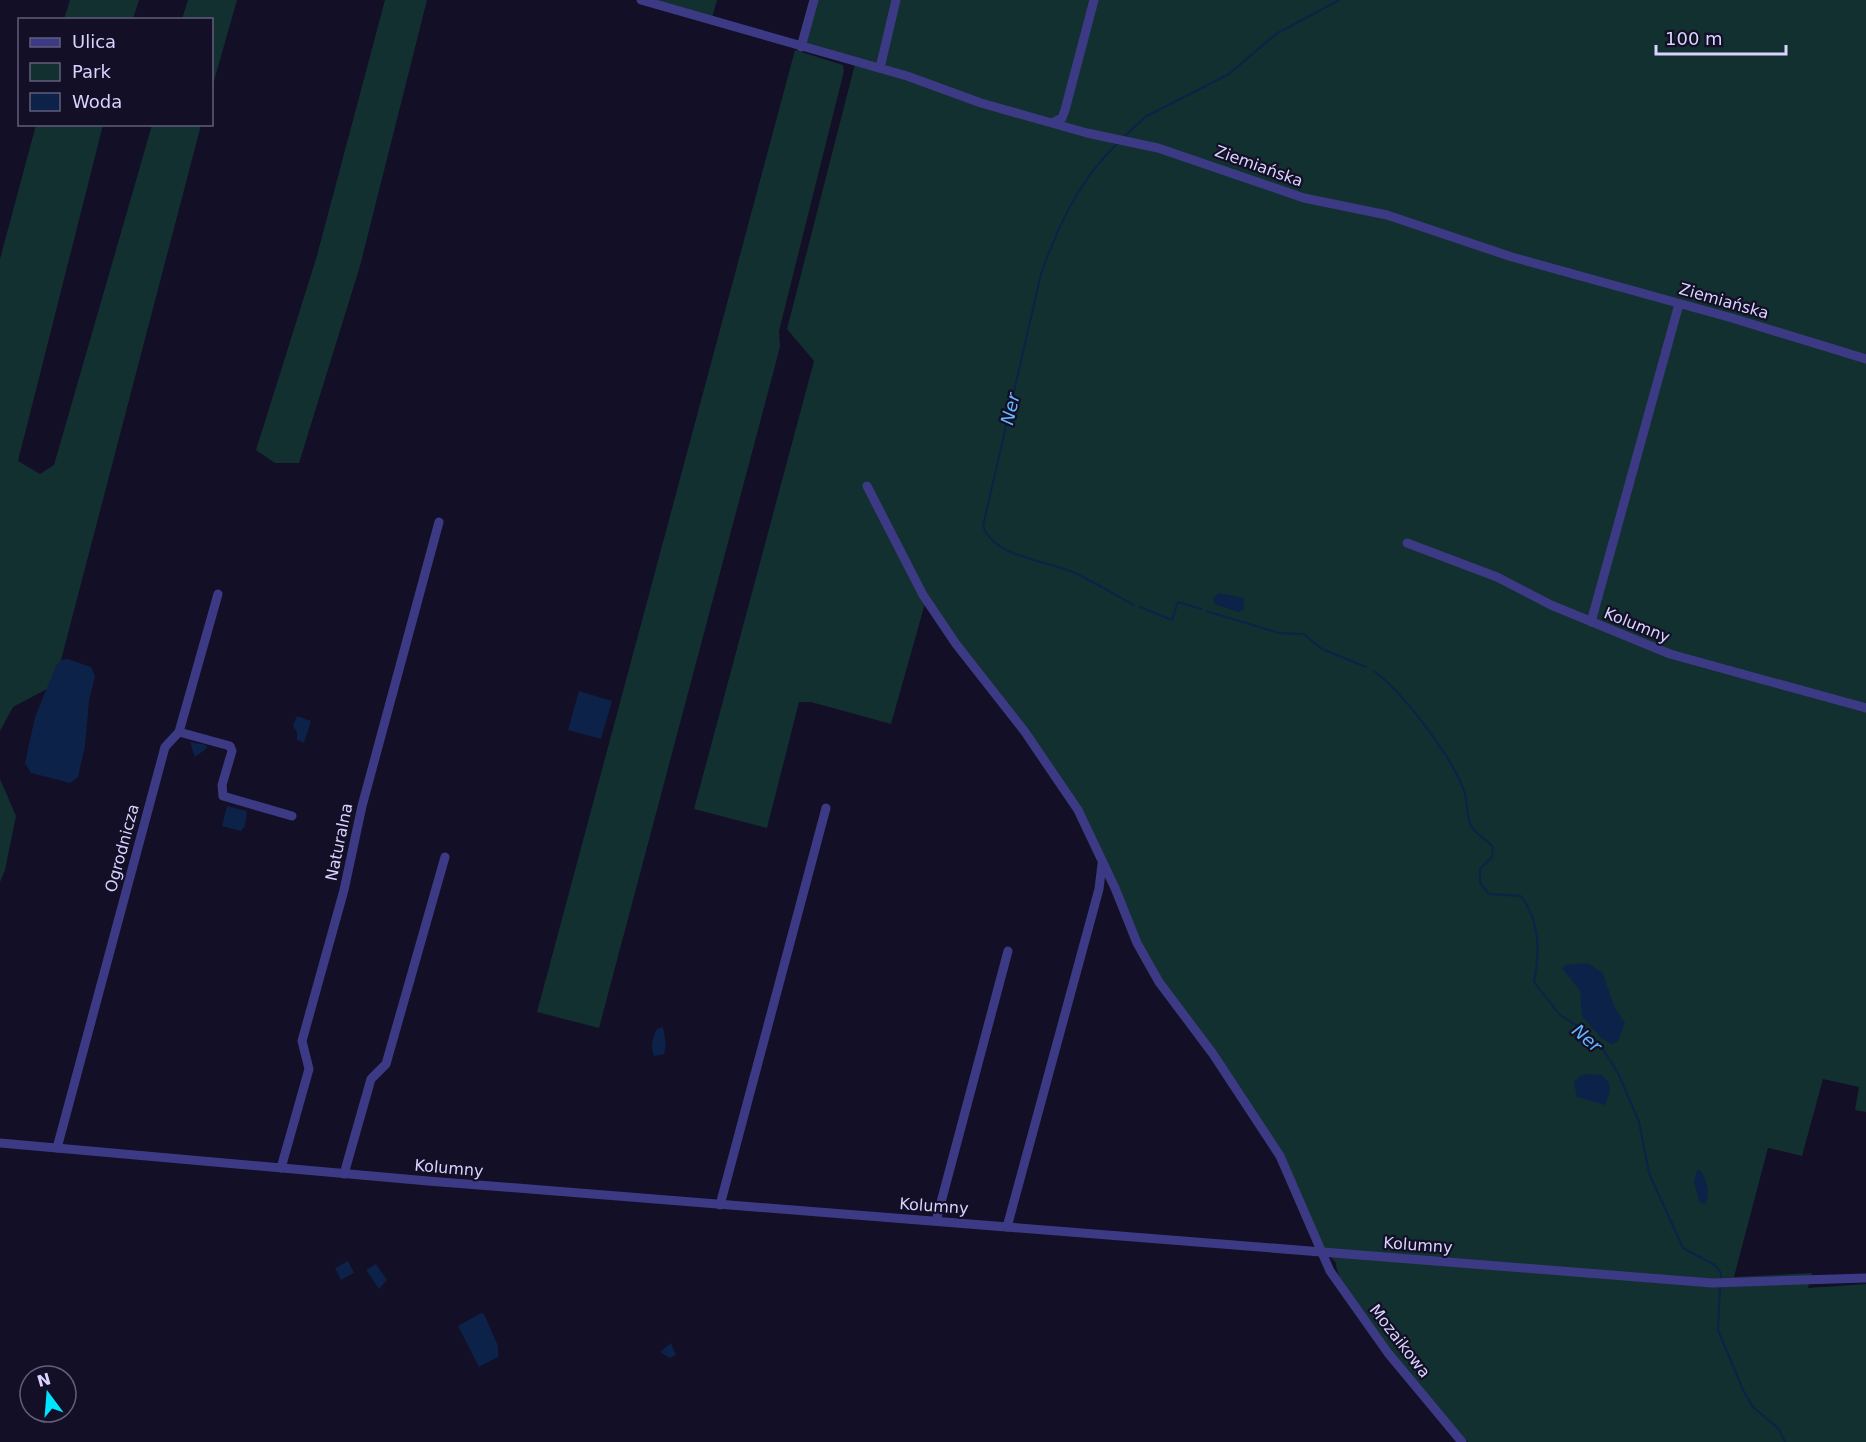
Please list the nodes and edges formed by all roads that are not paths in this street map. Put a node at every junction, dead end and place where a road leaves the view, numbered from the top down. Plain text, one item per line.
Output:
1 (641, 0) edge
2 (814, 0) edge
3 (896, 0) edge
4 (1094, 0) edge
5 (801, 47) junction
6 (880, 68) junction
7 (1054, 122) junction
8 (1679, 304) junction
9 (1866, 359) edge
10 (867, 486) dead end
11 (439, 522) dead end
12 (1407, 543) dead end
13 (218, 594) dead end
14 (1591, 622) junction
15 (1866, 708) edge
16 (179, 732) junction
17 (826, 808) dead end
18 (292, 816) dead end
19 (445, 857) dead end
20 (1102, 864) junction
21 (1008, 951) dead end
22 (0, 1143) edge
23 (57, 1148) junction
24 (281, 1168) junction
25 (344, 1174) junction
26 (720, 1205) junction
27 (936, 1221) junction
28 (1007, 1227) junction
29 (1322, 1253) junction
30 (1866, 1278) edge
31 (1462, 1442) edge

1 - 5 street, Ziemiańska
2 - 5 street
3 - 6 street
4 - 7 street
5 - 6 street, Ziemiańska
6 - 7 street, Ziemiańska
7 - 8 street, Ziemiańska
8 - 9 street, Ziemiańska
8 - 14 street
10 - 20 street, Mozaikowa
11 - 24 street, Naturalna
12 - 14 street, Kolumny
13 - 16 street, Ogrodnicza
14 - 15 street, Kolumny
16 - 18 street
16 - 23 street, Ogrodnicza
17 - 26 street
19 - 25 street
20 - 28 street
20 - 29 street, Mozaikowa
21 - 27 street
22 - 23 street, Kolumny
23 - 24 street, Kolumny
24 - 25 street, Kolumny
25 - 26 street, Kolumny
26 - 27 street, Kolumny
27 - 28 street, Kolumny
28 - 29 street, Kolumny
29 - 30 street, Kolumny
29 - 31 street, Mozaikowa

